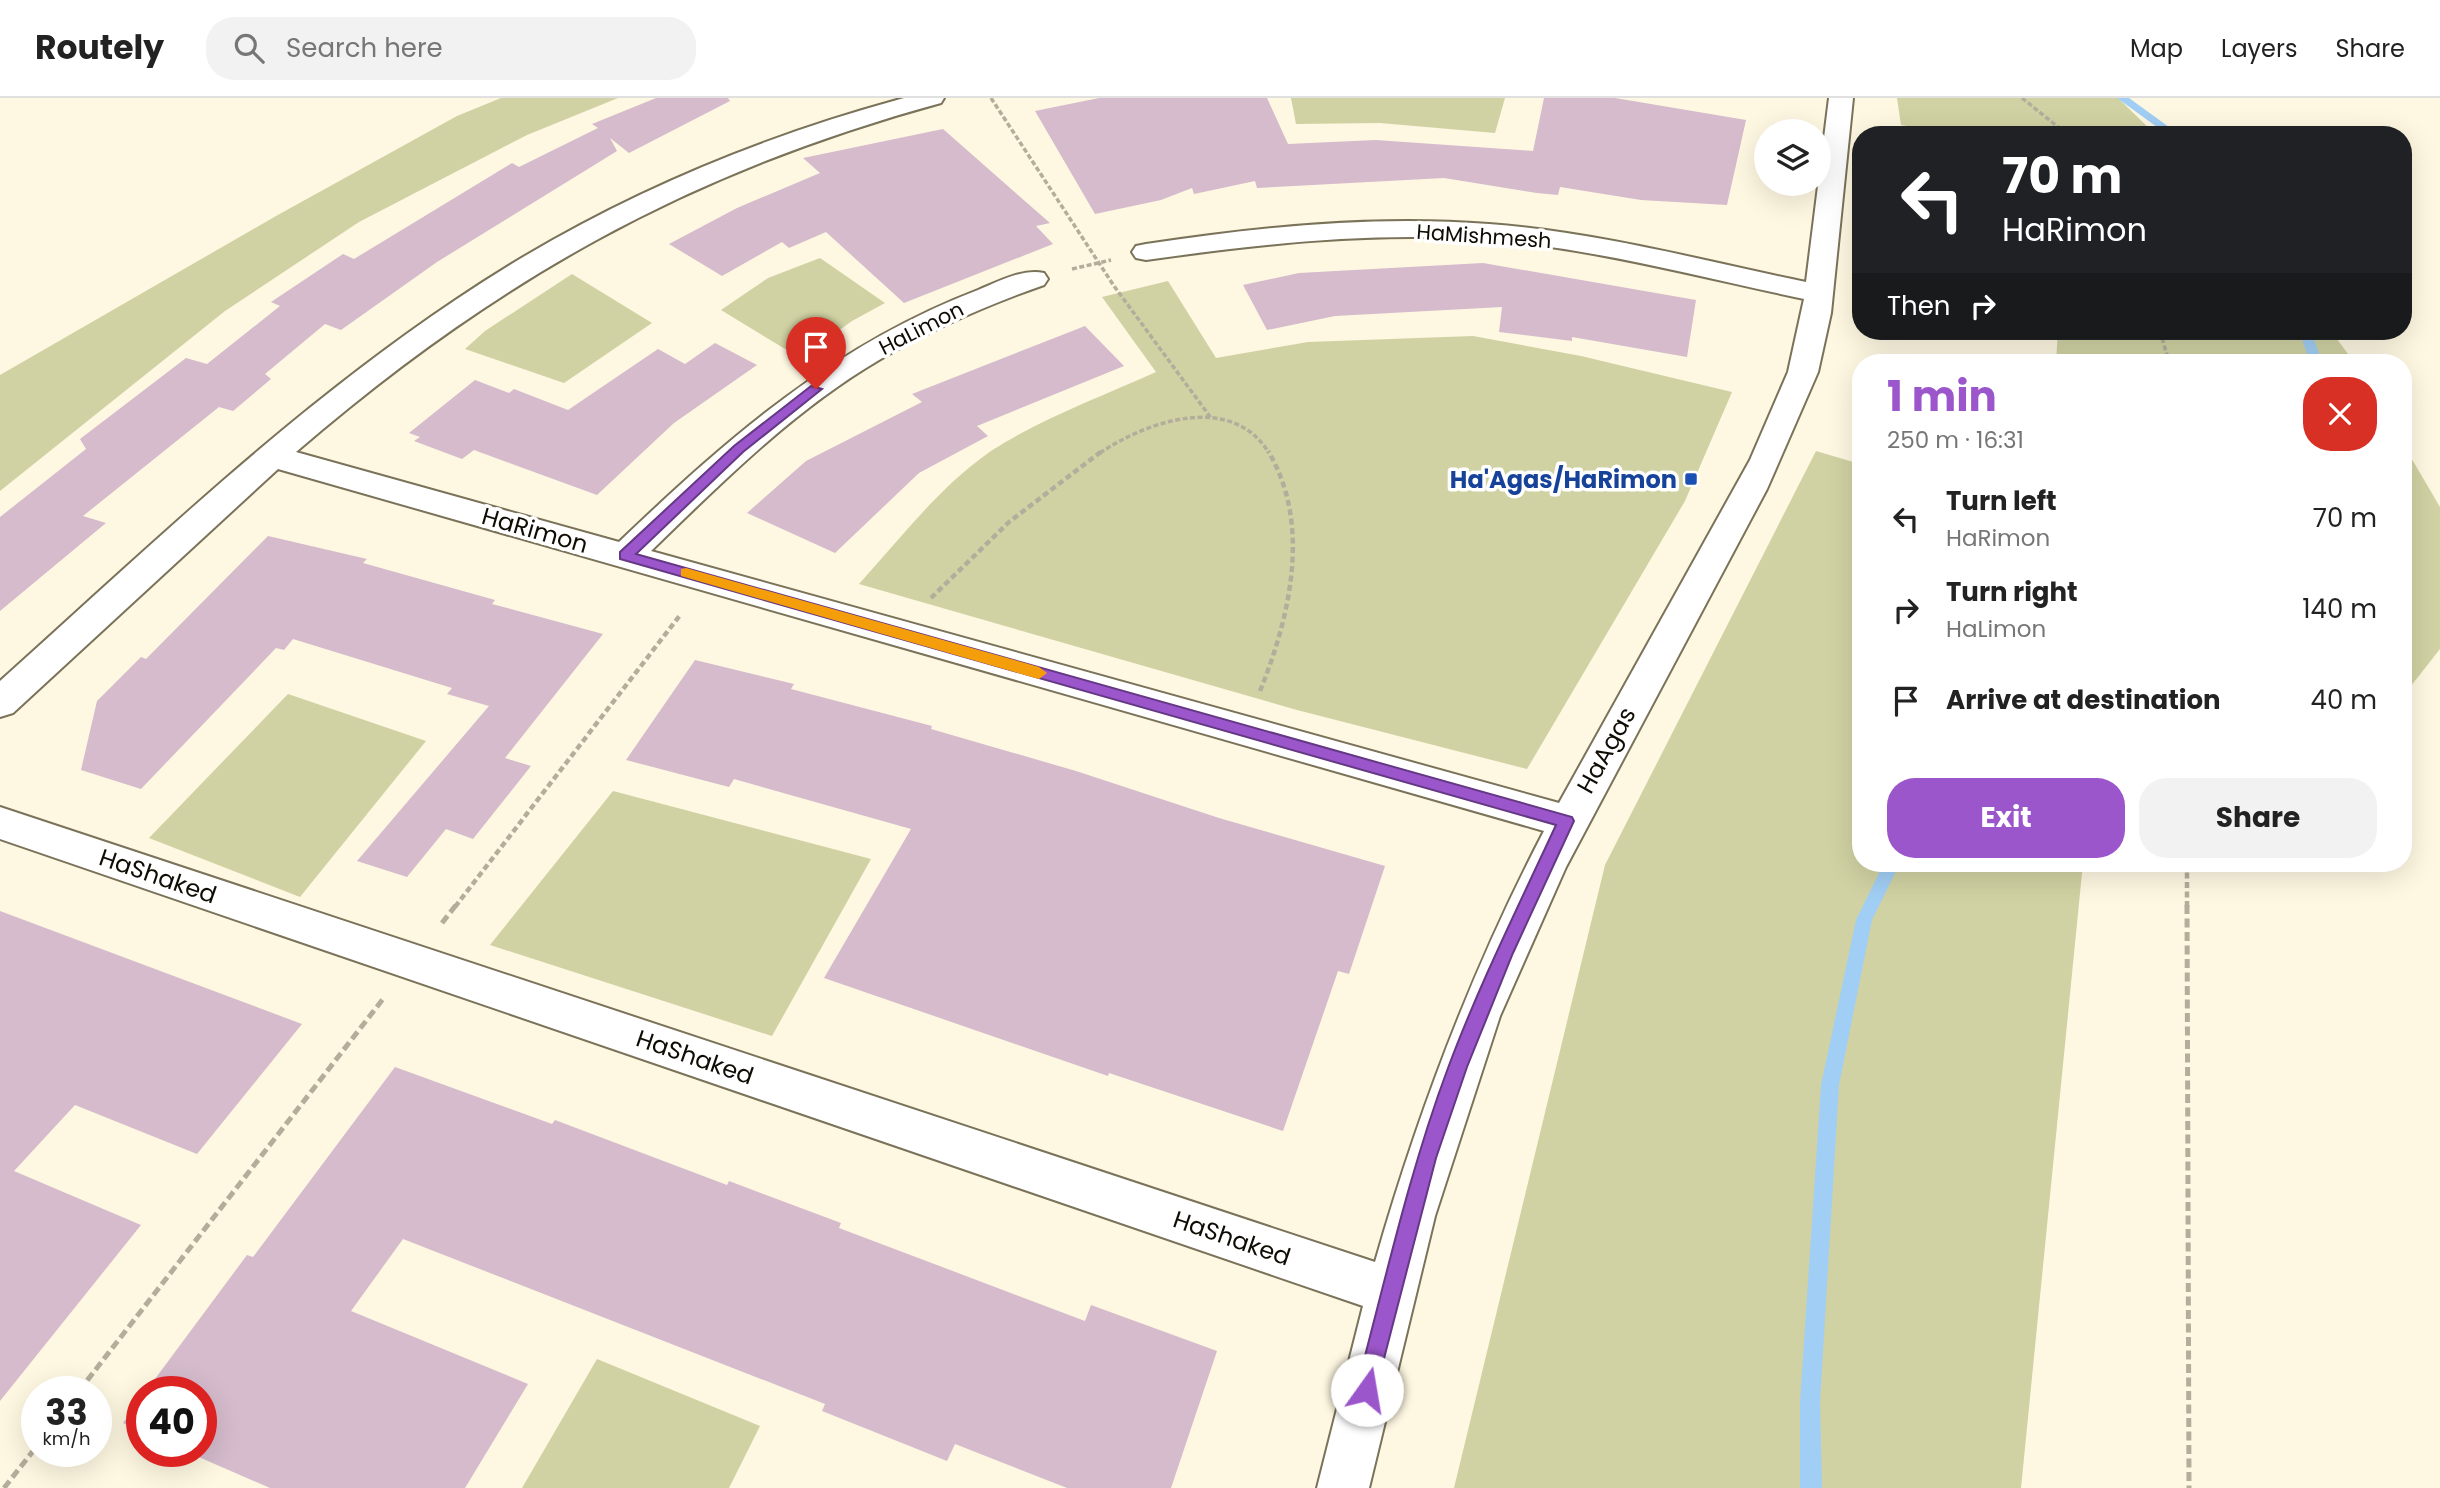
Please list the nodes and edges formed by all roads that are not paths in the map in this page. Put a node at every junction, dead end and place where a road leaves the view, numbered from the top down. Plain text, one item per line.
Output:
1 (932, 98) edge
2 (1839, 98) edge
3 (1146, 252) road end
4 (1034, 279) road end
5 (1819, 293) junction
6 (271, 456) junction
7 (625, 556) junction
8 (0, 703) edge
9 (1566, 821) junction
10 (0, 823) edge
11 (1390, 1291) junction
12 (1343, 1488) edge

1 - 6 street
2 - 5 street, HaAgas
3 - 5 street, HaMishmesh
4 - 7 street, HaLimon
5 - 9 street, HaAgas
6 - 7 street, HaRimon
6 - 8 street
7 - 9 street, HaRimon
9 - 11 street, HaAgas
10 - 11 street, HaShaked
11 - 12 street, HaAgas

